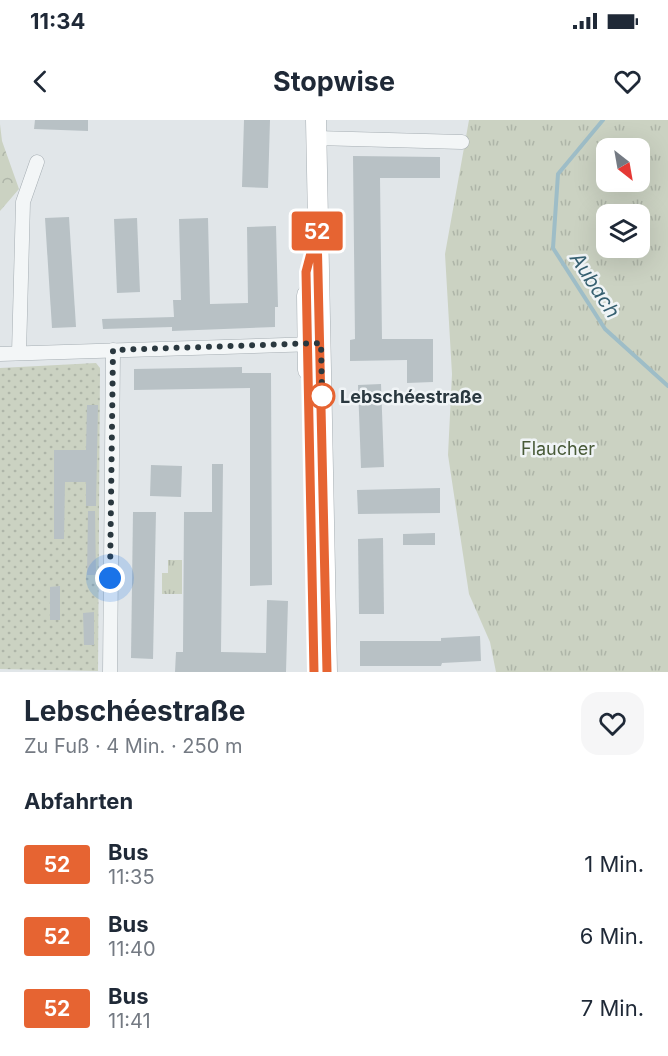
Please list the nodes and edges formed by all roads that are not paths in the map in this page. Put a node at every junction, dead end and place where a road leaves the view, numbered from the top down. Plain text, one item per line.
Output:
1 (316, 129) edge
2 (462, 142) dead end
3 (36, 162) dead end
4 (314, 344) junction
5 (113, 350) junction
6 (18, 353) junction
7 (0, 354) edge
8 (110, 672) edge
9 (314, 672) edge
10 (327, 672) edge

1 - 2 street
1 - 4 street
3 - 6 street
4 - 5 street
4 - 9 street
4 - 10 street
5 - 6 street
5 - 8 street
6 - 7 street

